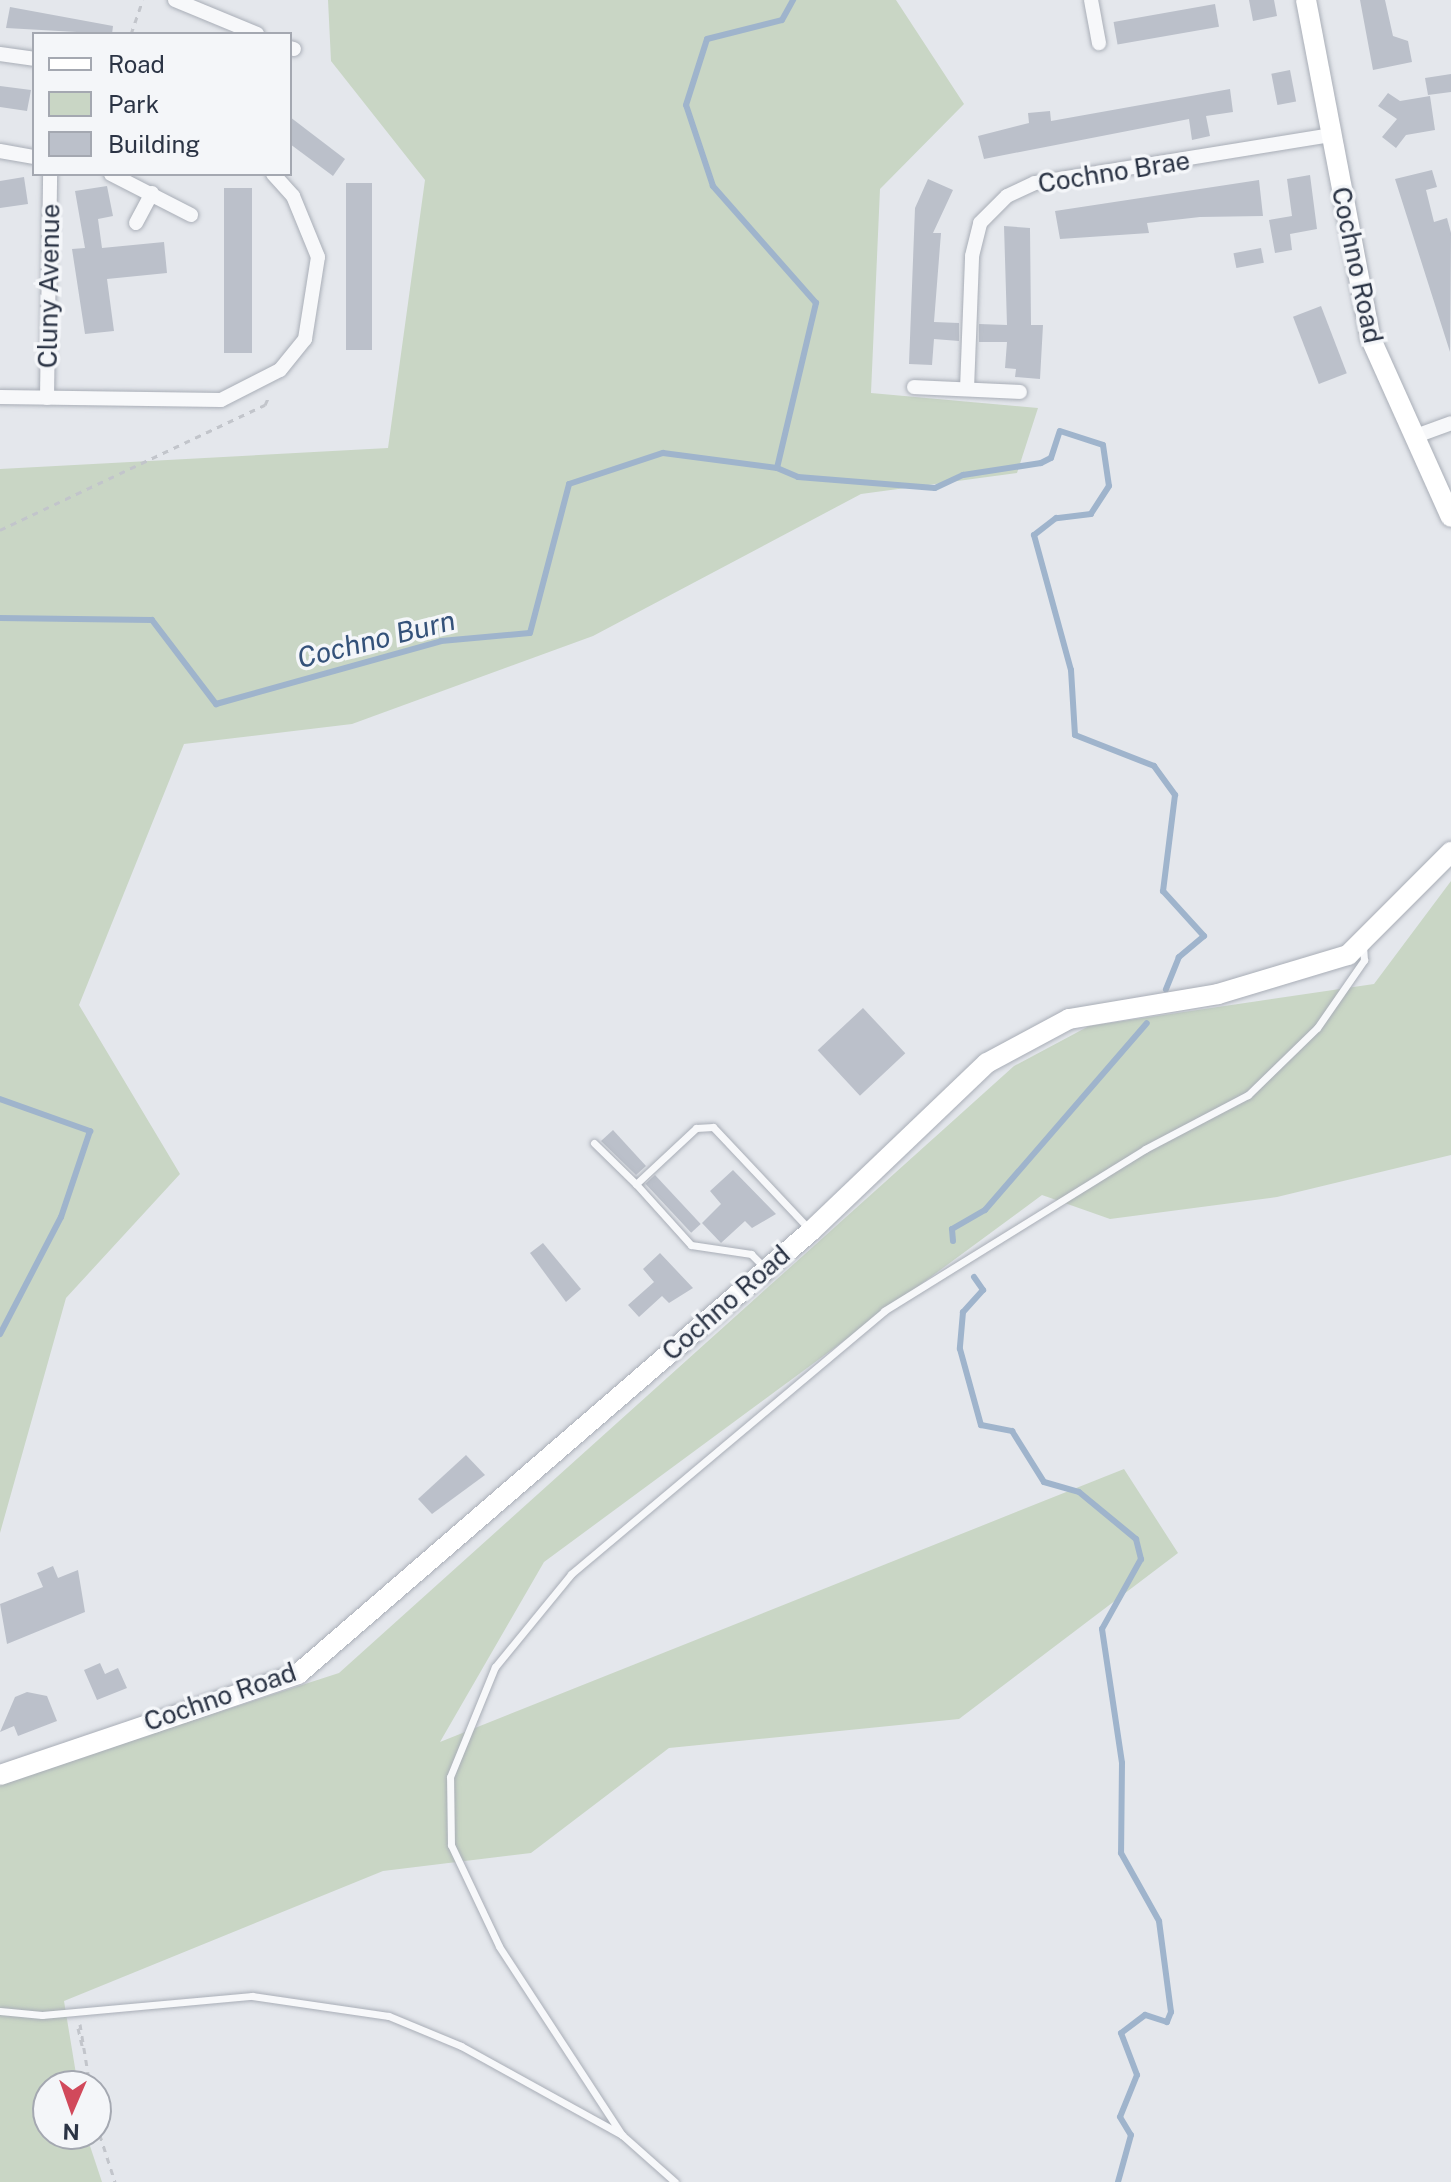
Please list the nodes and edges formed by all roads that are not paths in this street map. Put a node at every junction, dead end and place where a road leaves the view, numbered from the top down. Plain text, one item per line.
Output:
1 (175, 0) edge
2 (1091, 0) edge
3 (1306, 0) edge
4 (252, 32) edge
5 (1099, 43) dead end
6 (0, 54) edge
7 (32, 59) edge
8 (1331, 135) junction
9 (0, 151) edge
10 (32, 157) edge
11 (50, 176) edge
12 (115, 176) edge
13 (275, 176) edge
14 (152, 193) junction
15 (191, 215) dead end
16 (136, 223) dead end
17 (914, 387) dead end
18 (967, 389) junction
19 (1020, 392) dead end
20 (0, 397) edge
21 (47, 398) junction
22 (1451, 423) edge
23 (1416, 436) junction
24 (1451, 517) edge
25 (1451, 852) edge
26 (1363, 944) junction
27 (594, 1143) dead end
28 (636, 1184) junction
29 (811, 1231) junction
30 (765, 1269) junction
31 (0, 1775) edge
32 (0, 2011) edge
33 (622, 2135) junction
34 (675, 2182) edge

1 - 4 street
2 - 5 street
3 - 8 street, Cochno Road
6 - 7 street
8 - 18 street, Cochno Brae
8 - 23 street, Cochno Road
9 - 10 street
11 - 21 street, Cluny Avenue
12 - 14 street
13 - 21 street
14 - 15 street
14 - 16 street
17 - 18 street
18 - 19 street
20 - 21 street
22 - 23 street
23 - 24 street, Cochno Road
25 - 26 street, Cochno Road
26 - 29 street, Cochno Road
26 - 33 lane
27 - 28 lane
28 - 29 lane
28 - 30 lane
29 - 30 street, Cochno Road
30 - 31 street, Cochno Road
32 - 33 lane
33 - 34 lane

